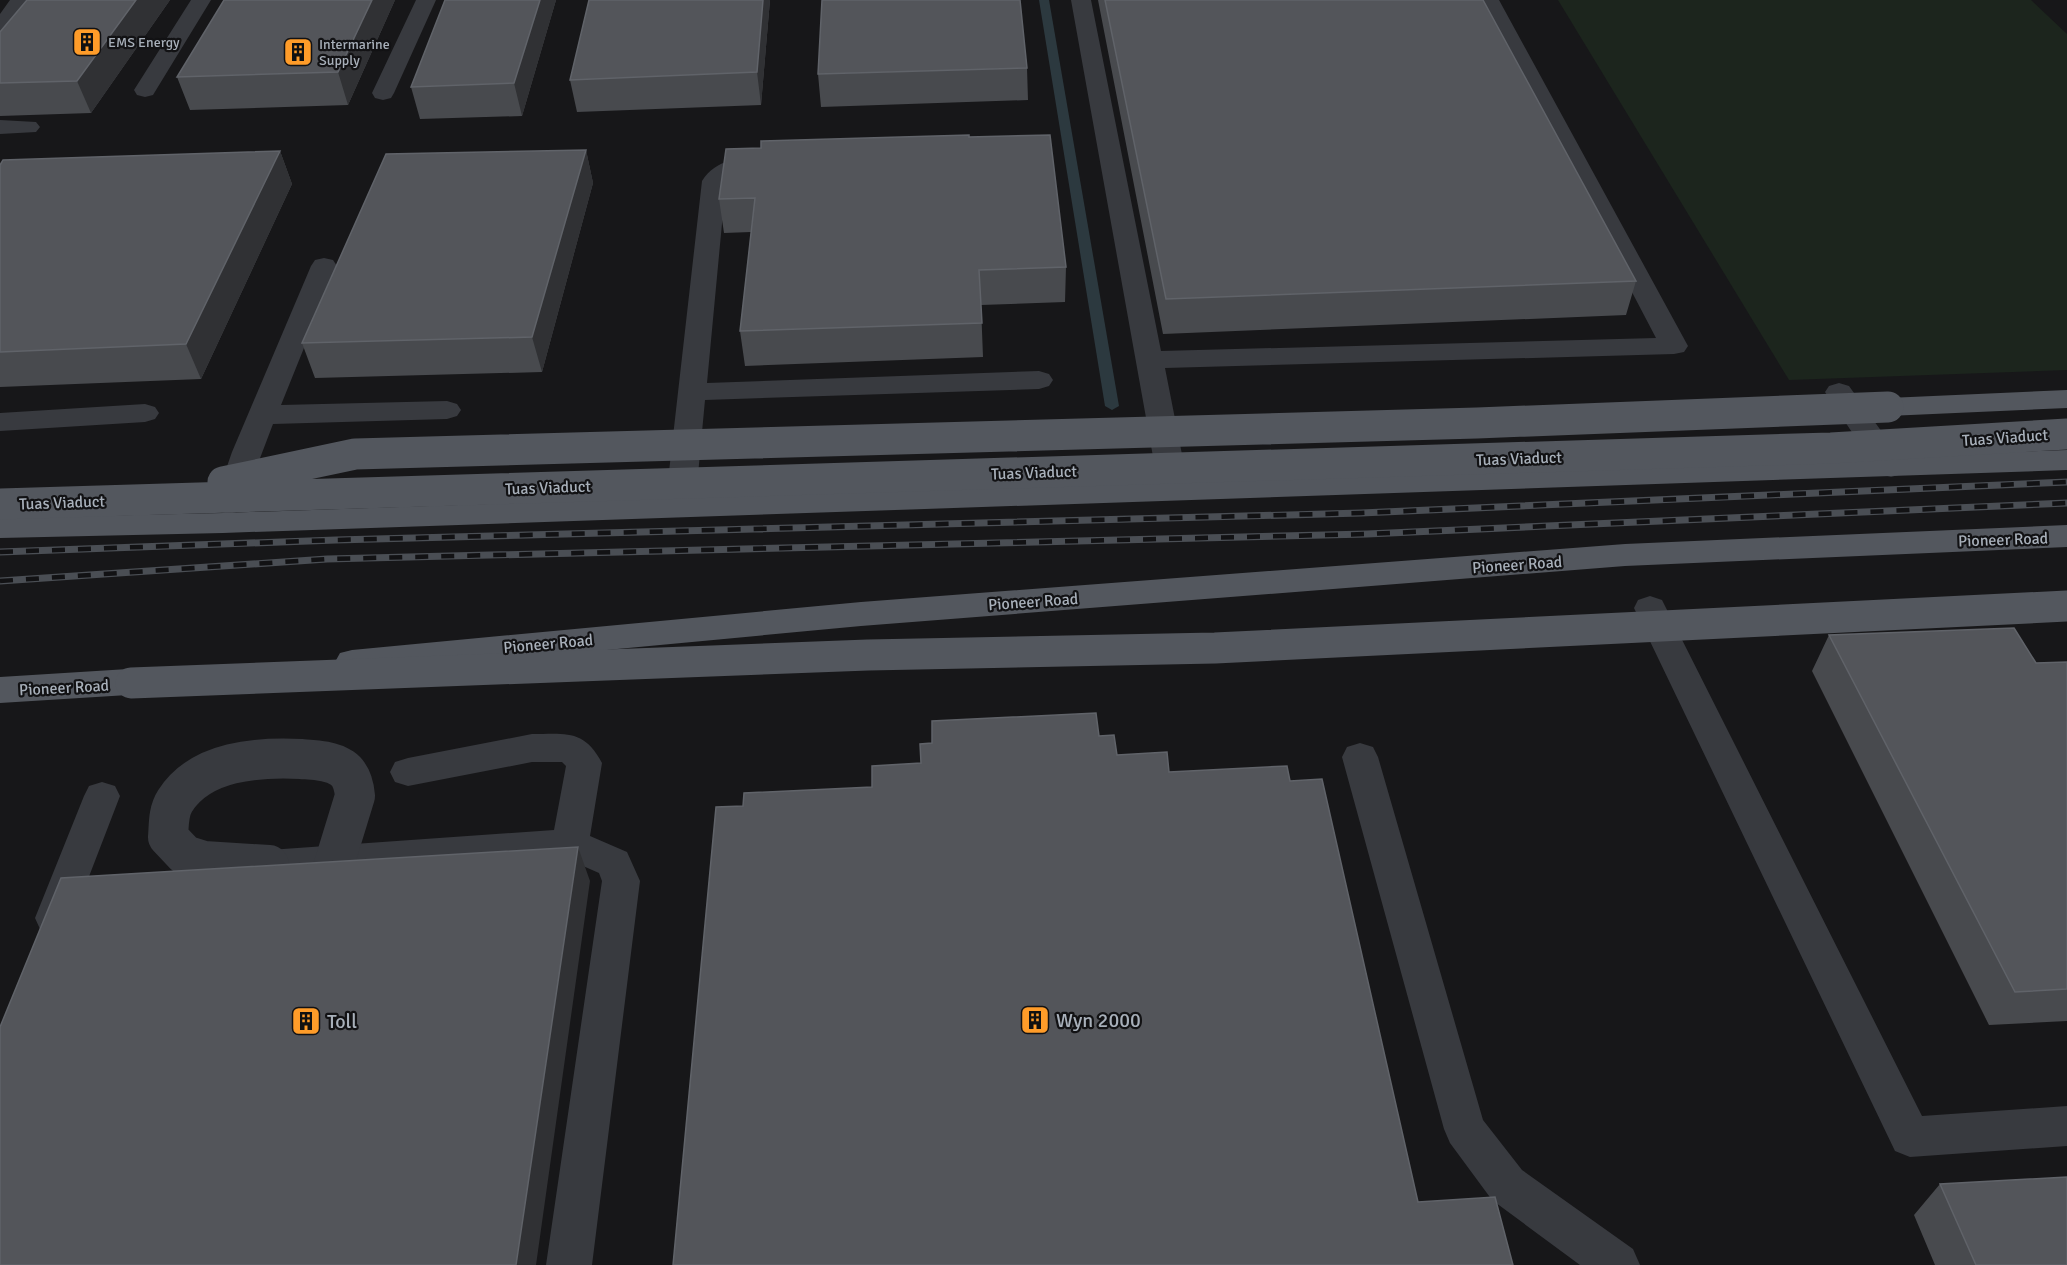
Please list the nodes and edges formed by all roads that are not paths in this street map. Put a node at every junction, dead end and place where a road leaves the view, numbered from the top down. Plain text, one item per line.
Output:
1 (21, 0) edge
2 (201, 0) edge
3 (426, 0) edge
4 (1081, 0) edge
5 (1489, 0) edge
6 (0, 29) edge
7 (145, 90) dead end
8 (383, 93) dead end
9 (0, 127) edge
10 (28, 127) dead end
11 (793, 162) edge
12 (324, 266) dead end
13 (1149, 360) junction
14 (1039, 380) dead end
15 (692, 392) junction
16 (1839, 392) dead end
17 (2067, 399) edge
18 (447, 410) dead end
19 (145, 413) dead end
20 (263, 415) junction
21 (0, 422) edge
22 (2067, 434) edge
23 (2067, 460) edge
24 (1891, 467) junction
25 (1174, 490) junction
26 (142, 500) junction
27 (0, 504) edge
28 (680, 507) junction
29 (223, 523) junction
30 (0, 528) edge
31 (2067, 536) edge
32 (2067, 606) edge
33 (1650, 608) dead end
34 (131, 683) junction
35 (0, 690) edge
36 (1360, 757) dead end
37 (408, 772) dead end
38 (102, 796) dead end
39 (570, 844) junction
40 (324, 897) edge
41 (42, 947) edge
42 (2067, 1126) edge
43 (569, 1265) edge
44 (1617, 1265) edge

1 - 6 lane
2 - 7 lane
3 - 8 lane
4 - 13 lane
5 - 13 lane
9 - 10 lane
11 - 15 lane
12 - 20 lane
13 - 25 lane
14 - 15 lane
15 - 28 lane
16 - 24 lane
17 - 26 main road, bridge
18 - 20 lane
19 - 21 lane
20 - 29 lane
22 - 26 main road, Tuas Viaduct, bridge
23 - 24 main road
24 - 25 main road
25 - 28 main road
26 - 27 main road, Tuas Viaduct, bridge
28 - 29 main road
29 - 30 main road
31 - 34 main road, Pioneer Road
32 - 34 main road, bridge
33 - 42 lane
34 - 35 main road, Pioneer Road
36 - 44 lane
37 - 39 lane
38 - 41 lane
39 - 40 lane, bridge
39 - 43 lane

